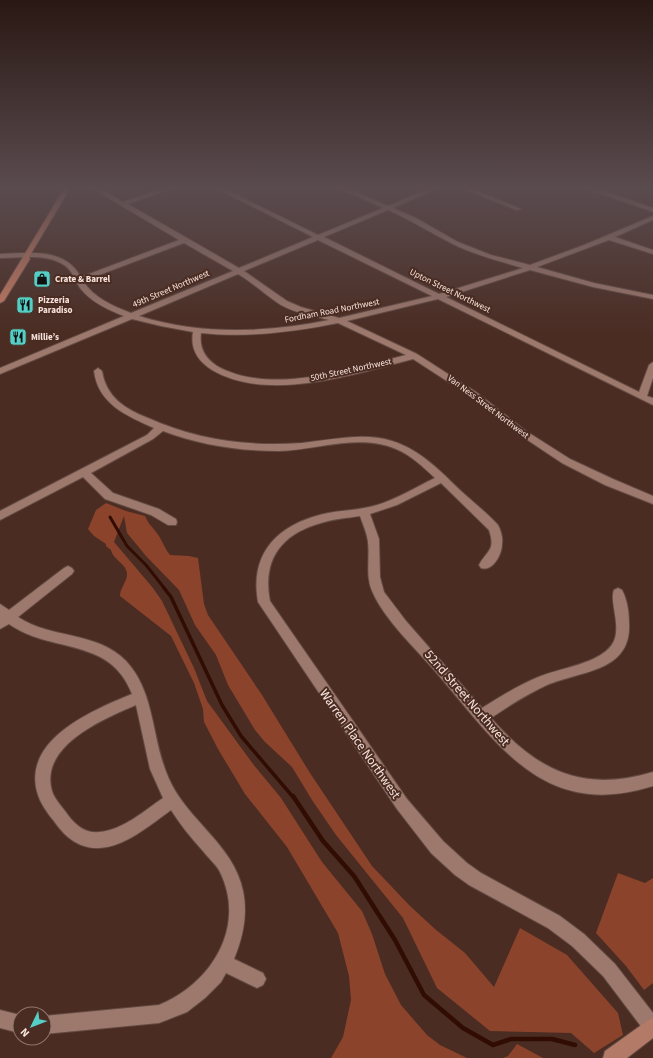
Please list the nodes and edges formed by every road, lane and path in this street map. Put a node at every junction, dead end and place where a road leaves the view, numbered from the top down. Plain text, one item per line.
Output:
1 (37, 236) edge
2 (179, 236) edge
3 (446, 236) edge
4 (318, 237) joint
5 (608, 237) joint
6 (185, 240) junction
7 (653, 252) edge
8 (0, 256) edge
9 (25, 256) junction
10 (528, 268) junction
11 (238, 271) junction
12 (79, 280) junction
13 (0, 287) edge
14 (440, 297) junction
15 (653, 297) edge
16 (0, 300) edge
17 (132, 316) junction
18 (340, 321) junction
19 (197, 330) junction
20 (414, 356) junction
21 (653, 366) edge
22 (0, 371) edge
23 (98, 371) dead end
24 (642, 397) junction
25 (653, 402) edge
26 (161, 428) junction
27 (84, 472) junction
28 (441, 478) junction
29 (653, 500) edge
30 (364, 512) junction
31 (0, 516) edge
32 (172, 522) dead end
33 (485, 565) dead end
34 (68, 571) dead end
35 (618, 593) dead end
36 (3, 617) edge
37 (140, 697) junction
38 (481, 716) junction
39 (653, 779) edge
40 (172, 800) junction
41 (224, 963) junction
42 (257, 980) dead end
43 (0, 1019) edge
44 (12, 1022) edge
45 (52, 1024) edge
46 (652, 1027) edge
47 (612, 1058) edge

1 - 9 main road
2 - 6 street, Van Ness Street Northwest
3 - 10 street
4 - 11 street, 49th Street Northwest
4 - 14 street, Upton Street Northwest
5 - 7 street
5 - 10 street, Fordham Road Northwest
6 - 11 street, Van Ness Street Northwest
6 - 12 street
8 - 9 street, Fordham Road Northwest
9 - 12 street, Fordham Road Northwest
9 - 13 main road
9 - 16 main road
10 - 14 street, Fordham Road Northwest
10 - 15 street
11 - 17 street, 49th Street Northwest
11 - 18 street, Van Ness Street Northwest
12 - 17 street, Fordham Road Northwest
14 - 18 street, Fordham Road Northwest
14 - 24 street, Upton Street Northwest
17 - 19 street, Fordham Road Northwest
17 - 22 street, 49th Street Northwest
18 - 19 street, Fordham Road Northwest
18 - 20 street, Van Ness Street Northwest
19 - 20 street, 50th Street Northwest
20 - 29 street, Van Ness Street Northwest
21 - 24 street
23 - 26 street
24 - 25 street, Upton Street Northwest
26 - 27 street
26 - 28 street
27 - 31 street
27 - 32 street
28 - 30 street, Warren Place Northwest
28 - 33 street
30 - 38 street, 52nd Street Northwest
30 - 46 street, Warren Place Northwest
34 - 36 street
35 - 38 street
36 - 37 street
37 - 40 street
37 - 40 street
38 - 39 street, 52nd Street Northwest
40 - 41 street
41 - 42 street
41 - 45 street
43 - 44 street
46 - 47 main road

